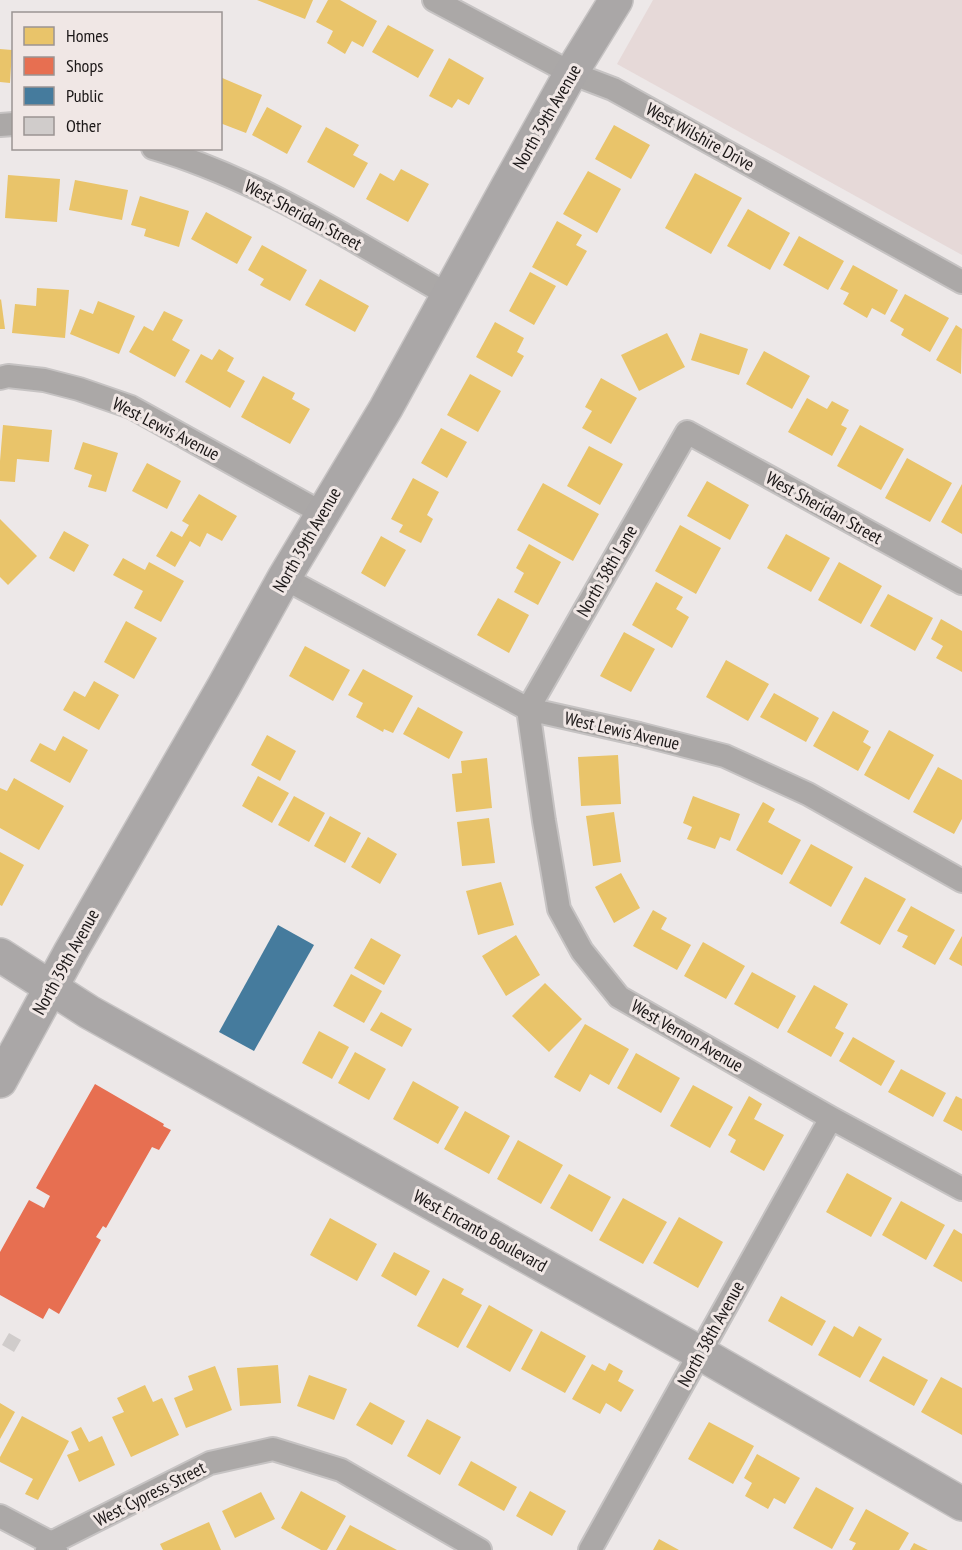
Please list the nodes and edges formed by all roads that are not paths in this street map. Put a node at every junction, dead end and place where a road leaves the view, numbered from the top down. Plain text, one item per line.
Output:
1 (434, 0) edge
2 (616, 0) edge
3 (571, 73) junction
4 (160, 150) edge
5 (962, 282) edge
6 (448, 295) junction
7 (0, 378) edge
8 (687, 432) joint
9 (322, 513) junction
10 (284, 578) junction
11 (962, 584) edge
12 (528, 709) junction
13 (962, 881) edge
14 (0, 956) edge
15 (51, 988) junction
16 (0, 1082) edge
17 (831, 1118) junction
18 (962, 1189) edge
19 (700, 1353) junction
20 (962, 1504) edge
21 (0, 1516) edge
22 (51, 1548) edge
23 (480, 1550) edge
24 (590, 1550) edge

1 - 3 street, West Wilshire Drive
2 - 3 street, North 39th Avenue
3 - 5 street, West Wilshire Drive
3 - 6 street, North 39th Avenue
4 - 6 street, West Sheridan Street
6 - 9 street, North 39th Avenue
7 - 9 street, West Lewis Avenue
8 - 11 street, West Sheridan Street
8 - 12 street, North 38th Lane
9 - 10 street, North 39th Avenue
10 - 12 street, West Lewis Avenue
10 - 15 street, North 39th Avenue
12 - 13 street, West Lewis Avenue
12 - 17 street, West Vernon Avenue
14 - 15 street, West Encanto Boulevard
15 - 16 street, North 39th Avenue
15 - 19 street, West Encanto Boulevard
17 - 18 street, West Vernon Avenue
17 - 19 street, North 38th Avenue
19 - 20 street, West Encanto Boulevard
19 - 24 street, North 38th Avenue
21 - 22 street
22 - 23 street, West Cypress Street

